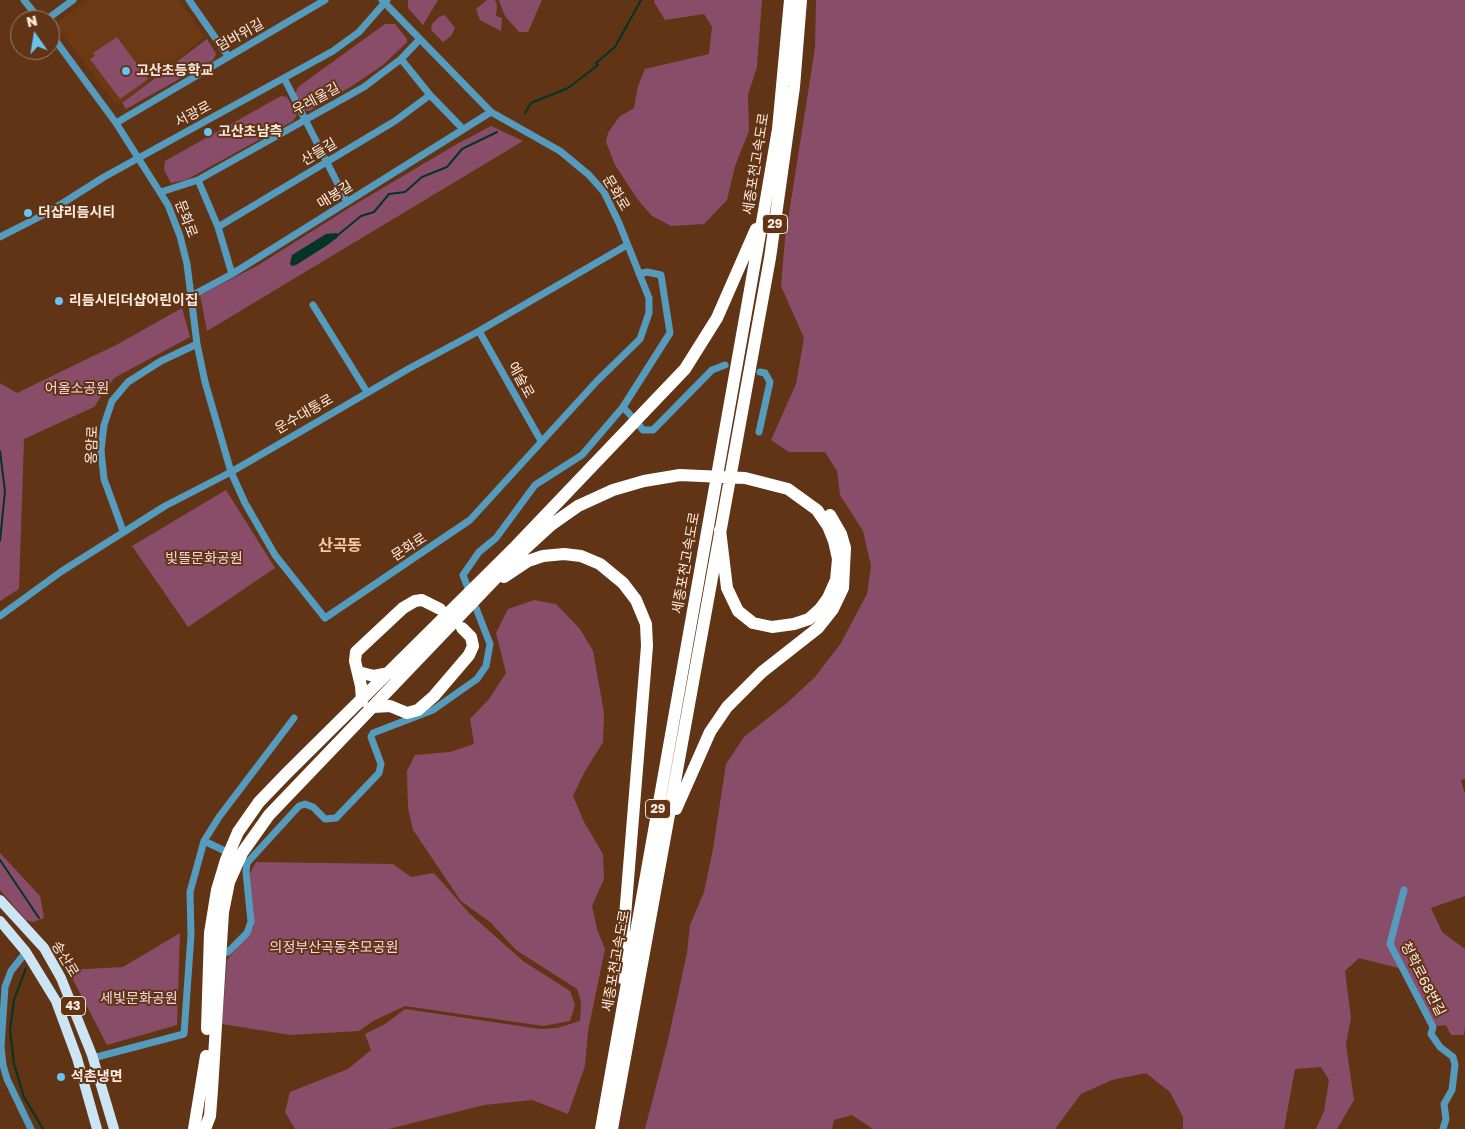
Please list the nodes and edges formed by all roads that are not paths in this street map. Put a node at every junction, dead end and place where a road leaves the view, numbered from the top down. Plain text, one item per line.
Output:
1 (24, 0) edge
2 (74, 0) edge
3 (189, 0) edge
4 (325, 0) edge
5 (790, 0) edge
6 (800, 0) edge
7 (385, 1) edge
8 (32, 10) edge
9 (60, 10) edge
10 (420, 38) junction
11 (60, 47) edge
12 (228, 56) junction
13 (401, 59) junction
14 (284, 78) junction
15 (430, 95) junction
16 (491, 112) junction
17 (304, 120) junction
18 (116, 123) junction
19 (463, 130) junction
20 (140, 157) junction
21 (327, 161) junction
22 (198, 180) junction
23 (161, 192) junction
24 (347, 202) junction
25 (764, 211) junction
26 (218, 226) junction
27 (0, 237) edge
28 (627, 245) junction
29 (232, 274) junction
30 (639, 274) junction
31 (191, 296) junction
32 (313, 305) dead end
33 (479, 331) junction
34 (197, 344) junction
35 (726, 365) dead end
36 (760, 372) dead end
37 (367, 392) junction
38 (622, 407) junction
39 (633, 418) dead end
40 (639, 425) dead end
41 (759, 432) dead end
42 (541, 441) junction
43 (729, 444) junction
44 (231, 472) junction
45 (721, 489) junction
46 (720, 530) junction
47 (123, 531) junction
48 (516, 546) junction
49 (468, 588) dead end
50 (480, 595) junction
51 (476, 608) dead end
52 (440, 609) dead end
53 (0, 616) edge
54 (462, 628) dead end
55 (358, 672) junction
56 (391, 680) junction
57 (367, 704) junction
58 (399, 710) junction
59 (294, 718) dead end
60 (668, 827) junction
61 (204, 841) junction
62 (225, 851) dead end
63 (1404, 890) dead end
64 (0, 900) edge
65 (0, 921) edge
66 (26, 952) junction
67 (228, 952) dead end
68 (621, 1021) junction
69 (93, 1058) junction
70 (31, 1129) edge
71 (97, 1129) edge
72 (114, 1129) edge
73 (194, 1129) edge
74 (205, 1129) edge
75 (601, 1129) edge
76 (612, 1129) edge
77 (1443, 1129) edge

1 - 8 street
2 - 9 street
3 - 12 street
4 - 12 street, 덤바위길
5 - 25 highway, 세종포천고속도로 / 29
6 - 43 highway, 세종포천고속도로 / 29
7 - 10 street, 문화로
7 - 14 street, 서광로
10 - 13 street, 우레울길
10 - 16 street, 문화로
11 - 18 street, 문화로
12 - 18 street, 덤바위길
13 - 15 street
13 - 17 street, 우레울길
14 - 17 street
14 - 20 street, 서광로
15 - 19 street
15 - 21 street, 산들길
16 - 19 street, 매봉길
16 - 28 street, 문화로
17 - 21 street
17 - 22 street, 우레울길
18 - 20 street, 문화로
19 - 24 street, 매봉길
20 - 23 street, 문화로
20 - 27 street, 서광로
21 - 24 street
21 - 26 street, 산들길
22 - 23 street, 우레울길
22 - 26 street
23 - 31 street, 문화로
24 - 29 street, 매봉길
25 - 43 highway, 세종포천고속도로 / 29
25 - 48 highway
26 - 29 street
28 - 30 street, 문화로
28 - 33 street, 운수대통로
29 - 31 street, 매봉길
30 - 38 street
30 - 42 street, 문화로
31 - 34 street, 문화로
32 - 37 street
33 - 37 street, 운수대통로
33 - 42 street, 예술로
34 - 44 street, 문화로
34 - 47 street, 옹암로
35 - 40 street
36 - 41 street
37 - 44 street, 운수대통로
38 - 39 street
38 - 49 street
42 - 44 street, 문화로
43 - 45 highway, 세종포천고속도로 / 29
44 - 47 street, 운수대통로
45 - 46 highway, 세종포천고속도로 / 29
45 - 68 highway, 세종포천고속도로 / 29
46 - 50 highway
46 - 60 highway, 세종포천고속도로 / 29
47 - 53 street, 운수대통로
48 - 56 highway
48 - 60 highway
50 - 56 highway
50 - 68 highway
51 - 67 street
52 - 55 highway
54 - 58 highway
55 - 56 highway
55 - 57 highway
56 - 57 highway
56 - 58 highway
57 - 58 highway
57 - 73 highway
57 - 74 highway
59 - 61 street
60 - 76 highway, 세종포천고속도로 / 29
61 - 62 street
61 - 69 street
63 - 77 street, 청학로68번길
64 - 69 main road, 송산로 / 43
65 - 66 main road, 송산로 / 43
66 - 70 street
66 - 71 main road, 송산로 / 43
68 - 75 highway, 세종포천고속도로 / 29
69 - 72 main road, 송산로 / 43

